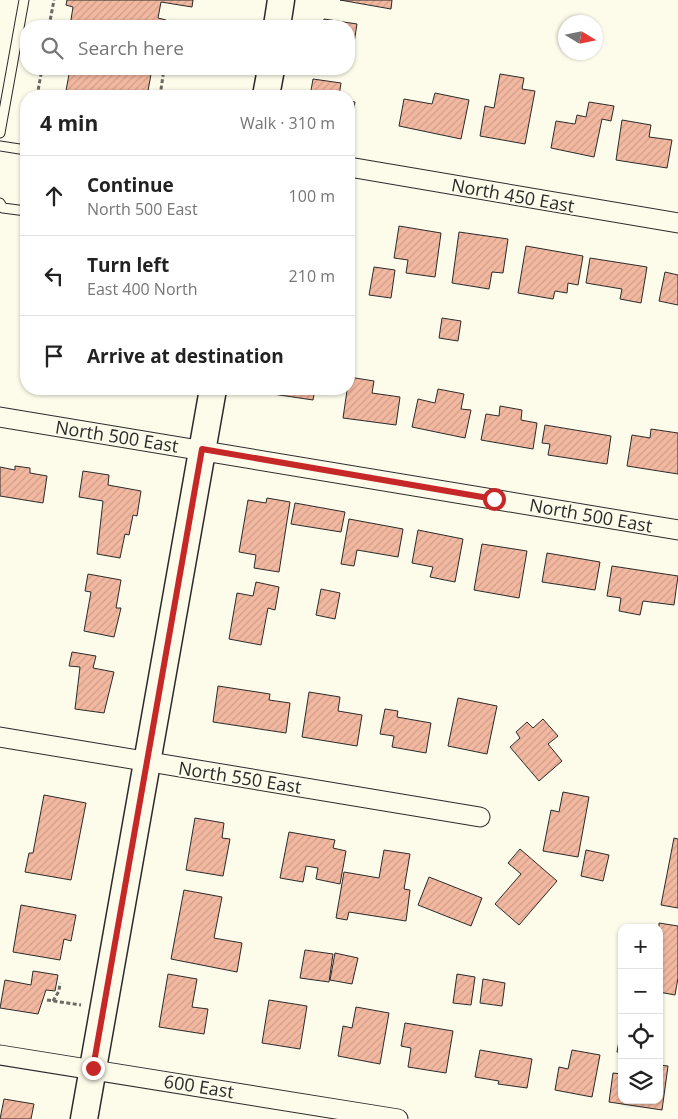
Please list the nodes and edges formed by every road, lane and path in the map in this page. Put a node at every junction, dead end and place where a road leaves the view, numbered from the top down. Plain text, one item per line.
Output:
1 (24, 0) edge
2 (54, 0) edge
3 (281, 0) edge
4 (20, 20) edge
5 (50, 20) edge
6 (278, 20) edge
7 (20, 22) edge
8 (41, 75) edge
9 (163, 75) edge
10 (270, 75) edge
11 (38, 90) edge
12 (161, 90) edge
13 (267, 90) edge
14 (0, 133) edge
15 (0, 146) edge
16 (20, 149) edge
17 (355, 168) edge
18 (0, 202) edge
19 (20, 210) edge
20 (678, 223) edge
21 (212, 395) edge
22 (0, 417) edge
23 (202, 449) junction
24 (678, 530) edge
25 (0, 737) edge
26 (147, 762) junction
27 (480, 817) dead end
28 (60, 983) dead end
29 (47, 1000) dead end
30 (53, 1001) junction
31 (81, 1005) dead end
32 (0, 1054) edge
33 (93, 1068) junction
34 (84, 1119) edge
35 (398, 1119) edge

1 - 4 lane
2 - 5 path
3 - 6 main road
7 - 14 lane
8 - 11 path
9 - 12 path
10 - 13 main road
15 - 16 lane
17 - 20 street, North 450 East
18 - 19 lane
21 - 23 main road
22 - 23 street, North 500 East
23 - 24 street, North 500 East
23 - 26 main road
25 - 26 street, North 550 East
26 - 27 street, North 550 East
26 - 33 main road
28 - 30 path
29 - 30 path
30 - 31 path
32 - 33 street, 600 East
33 - 34 main road
33 - 35 street, 600 East

